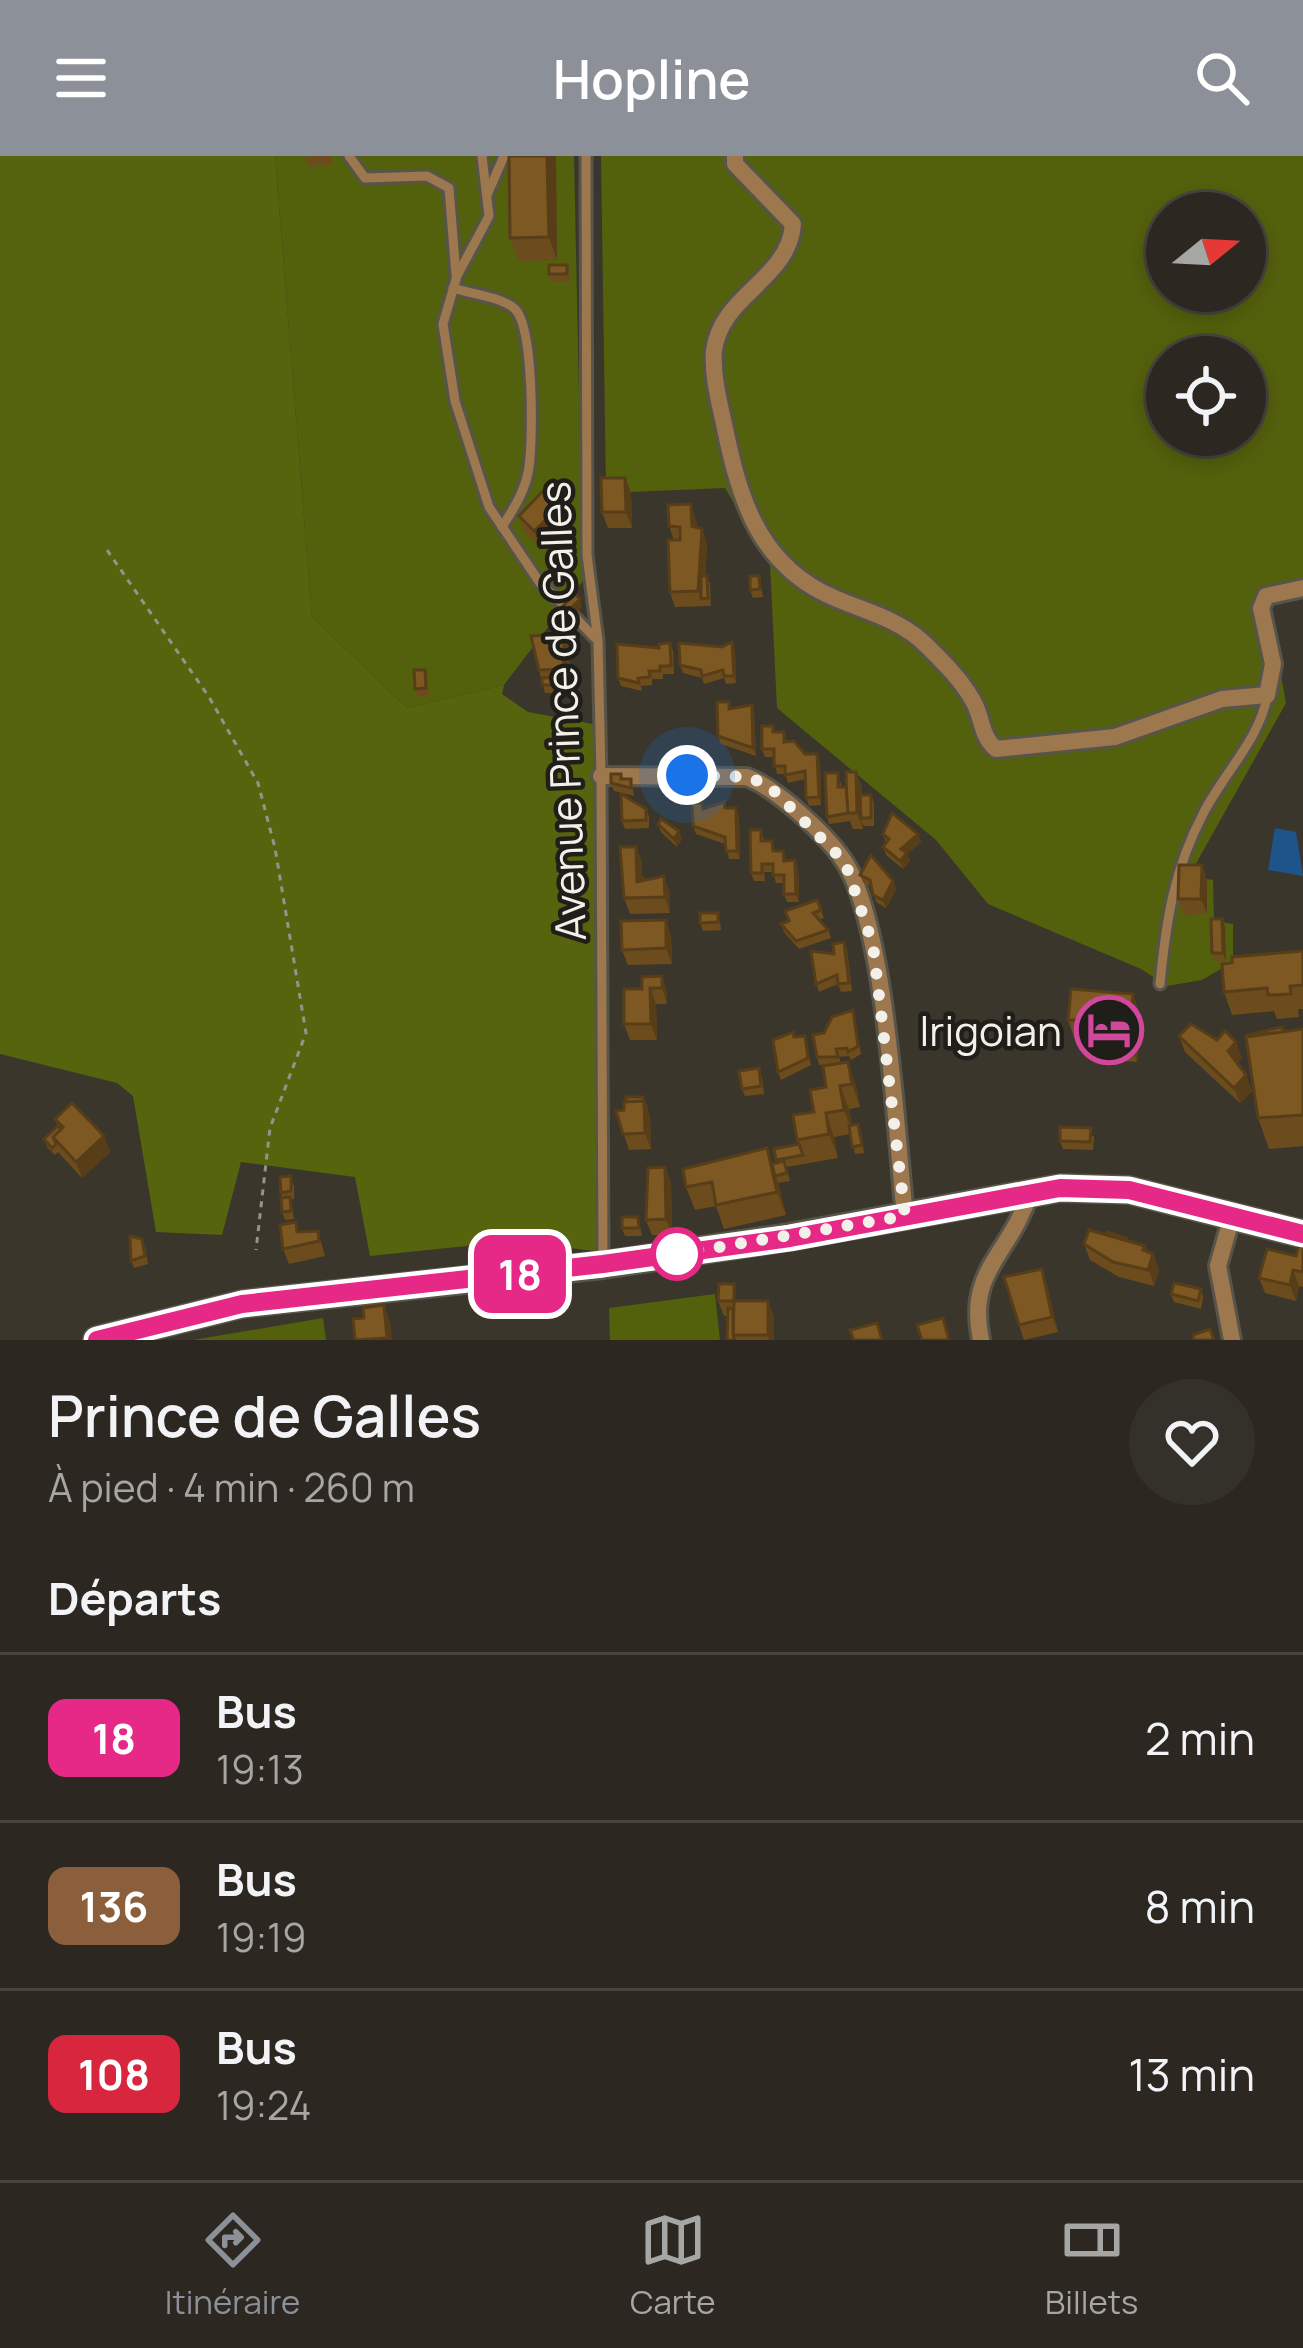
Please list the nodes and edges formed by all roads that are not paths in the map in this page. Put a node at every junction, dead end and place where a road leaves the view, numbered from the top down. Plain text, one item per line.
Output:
1 (349, 156) edge
2 (482, 156) edge
3 (504, 156) edge
4 (586, 156) edge
5 (735, 156) edge
6 (487, 196) junction
7 (455, 282) junction
8 (502, 527) junction
9 (1303, 588) edge
10 (598, 641) junction
11 (1268, 695) junction
12 (601, 776) junction
13 (1160, 984) dead end
14 (1030, 1192) junction
15 (905, 1216) junction
16 (1232, 1216) junction
17 (1303, 1234) edge
18 (603, 1264) junction
19 (97, 1340) edge
20 (981, 1340) edge
21 (1232, 1340) edge

1 - 7 lane
2 - 6 lane
3 - 6 lane
4 - 10 lane, Avenue Prince de Galles
5 - 11 street
6 - 7 lane
7 - 8 lane
7 - 8 lane
8 - 10 lane
9 - 11 street
10 - 12 lane, Avenue Prince de Galles
11 - 13 lane
12 - 15 street
12 - 18 lane, Avenue Prince de Galles
14 - 15 main road
14 - 16 main road
14 - 20 street
15 - 18 main road
16 - 17 main road
16 - 21 street
18 - 19 main road

